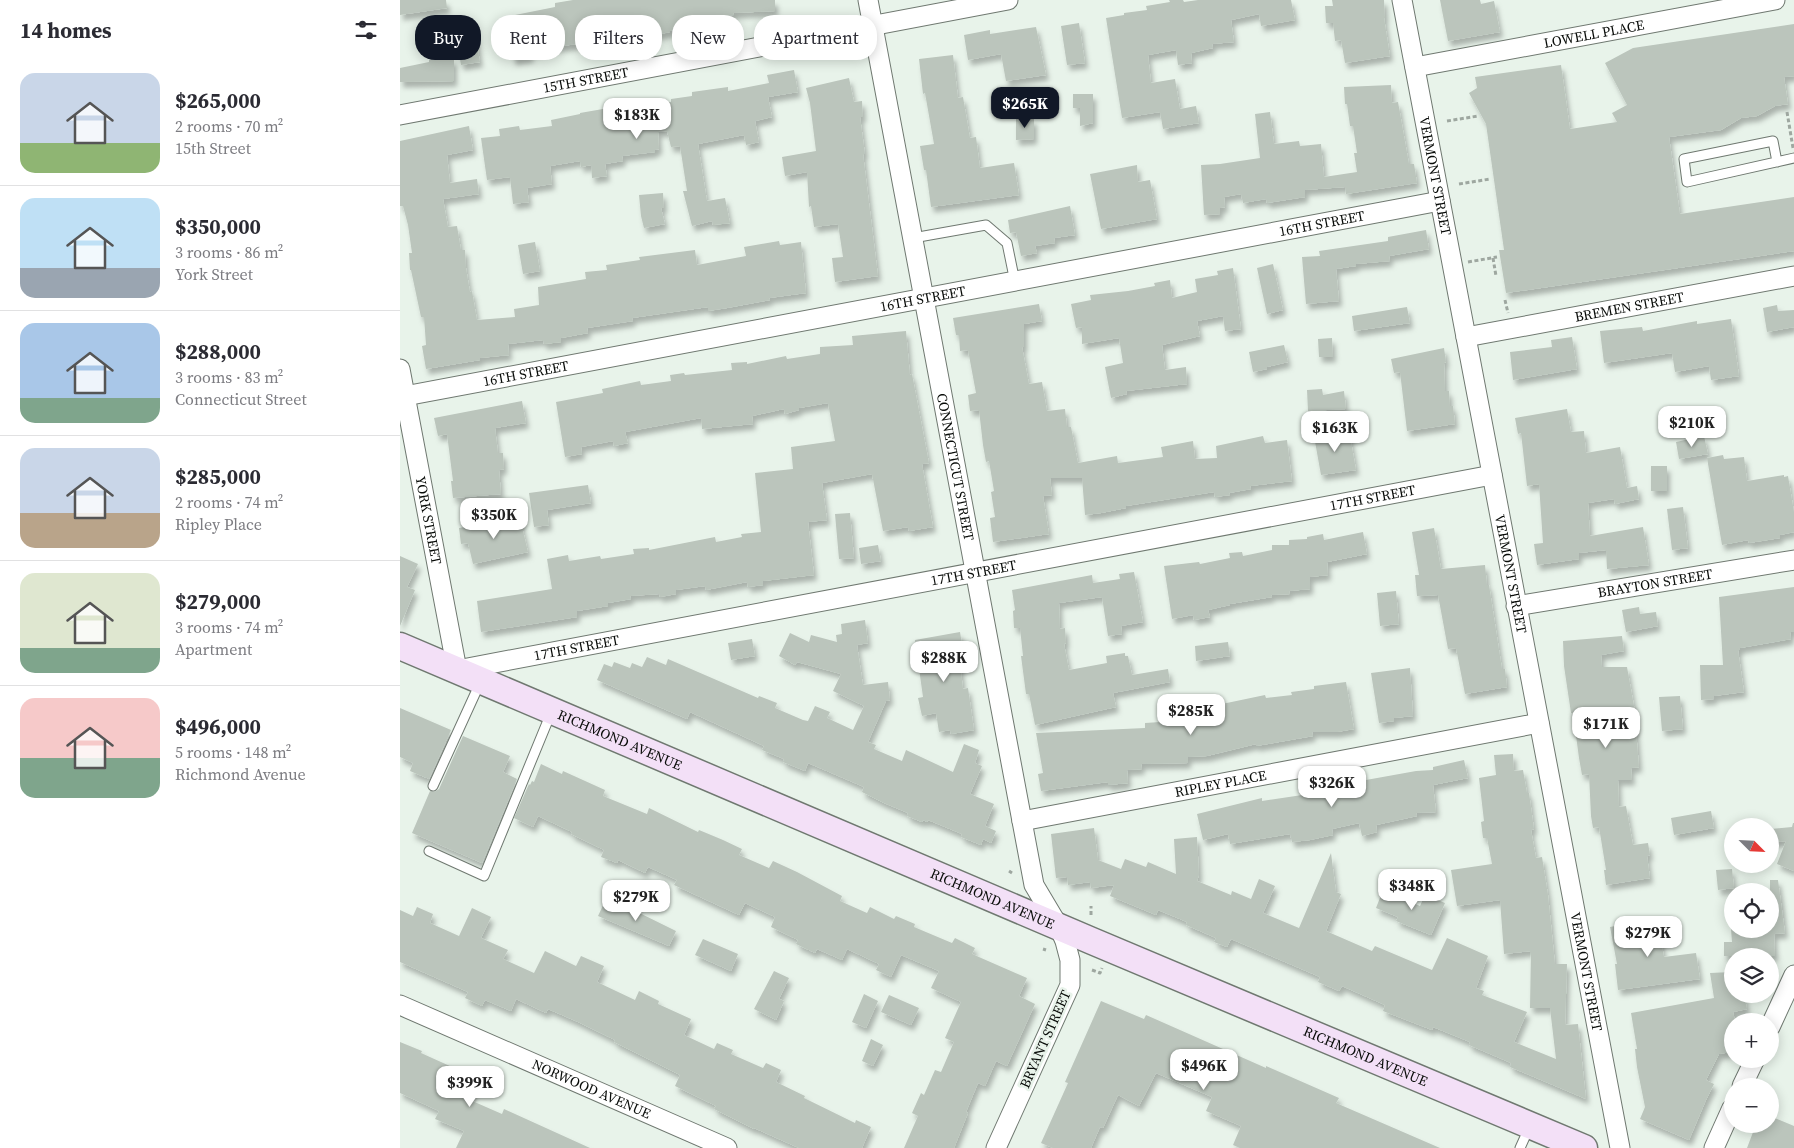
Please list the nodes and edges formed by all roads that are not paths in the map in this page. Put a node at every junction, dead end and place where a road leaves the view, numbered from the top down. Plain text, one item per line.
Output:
1 (868, 0) edge
2 (1008, 0) edge
3 (1402, 0) edge
4 (1775, 0) edge
5 (871, 15) edge
6 (877, 25) edge
7 (877, 47) edge
8 (754, 48) edge
9 (1415, 67) junction
10 (400, 115) edge
11 (1794, 158) edge
12 (1777, 162) junction
13 (1440, 201) junction
14 (913, 238) junction
15 (1794, 276) edge
16 (1015, 282) junction
17 (924, 299) junction
18 (1466, 337) junction
19 (400, 369) edge
20 (403, 396) edge
21 (1492, 474) junction
22 (1794, 560) edge
23 (975, 572) junction
24 (1516, 606) junction
25 (400, 646) edge
26 (457, 670) junction
27 (481, 680) junction
28 (552, 711) junction
29 (1539, 723) junction
30 (433, 786) dead end
31 (1022, 821) junction
32 (429, 851) dead end
33 (1059, 927) junction
34 (1792, 984) edge
35 (400, 1005) edge
36 (1777, 1013) edge
37 (1724, 1126) edge
38 (1525, 1137) edge
39 (727, 1148) edge
40 (996, 1148) edge
41 (1584, 1148) edge
42 (1620, 1148) edge
43 (1714, 1148) edge

1 - 5 street, CONNECTICUT STREET
2 - 6 street, 15TH STREET
3 - 9 street, VERMONT STREET
4 - 9 street, LOWELL PLACE
7 - 14 street, CONNECTICUT STREET
8 - 10 street, 15TH STREET
9 - 13 street, VERMONT STREET
11 - 12 lane
12 - 12 lane
13 - 16 street, 16TH STREET
13 - 18 street, VERMONT STREET
14 - 16 lane
14 - 17 street, CONNECTICUT STREET
15 - 18 street, BREMEN STREET
16 - 17 street, 16TH STREET
17 - 20 street, 16TH STREET
17 - 23 street, CONNECTICUT STREET
18 - 21 street, VERMONT STREET
19 - 20 street, YORK STREET
20 - 26 street, YORK STREET
21 - 23 street, 17TH STREET
21 - 24 street, VERMONT STREET
22 - 24 street, BRAYTON STREET
23 - 26 street, 17TH STREET
23 - 31 street, CONNECTICUT STREET
24 - 29 street, VERMONT STREET
25 - 26 street, RICHMOND AVENUE
26 - 27 street, RICHMOND AVENUE
27 - 28 street, RICHMOND AVENUE
27 - 30 lane
28 - 32 lane
28 - 33 street, RICHMOND AVENUE
29 - 31 street, RIPLEY PLACE
29 - 42 street, VERMONT STREET
31 - 33 street, CONNECTICUT STREET
33 - 38 street, RICHMOND AVENUE
33 - 40 street, BRYANT STREET
34 - 36 street
35 - 39 street, NORWOOD AVENUE
37 - 43 street
38 - 41 street, RICHMOND AVENUE

